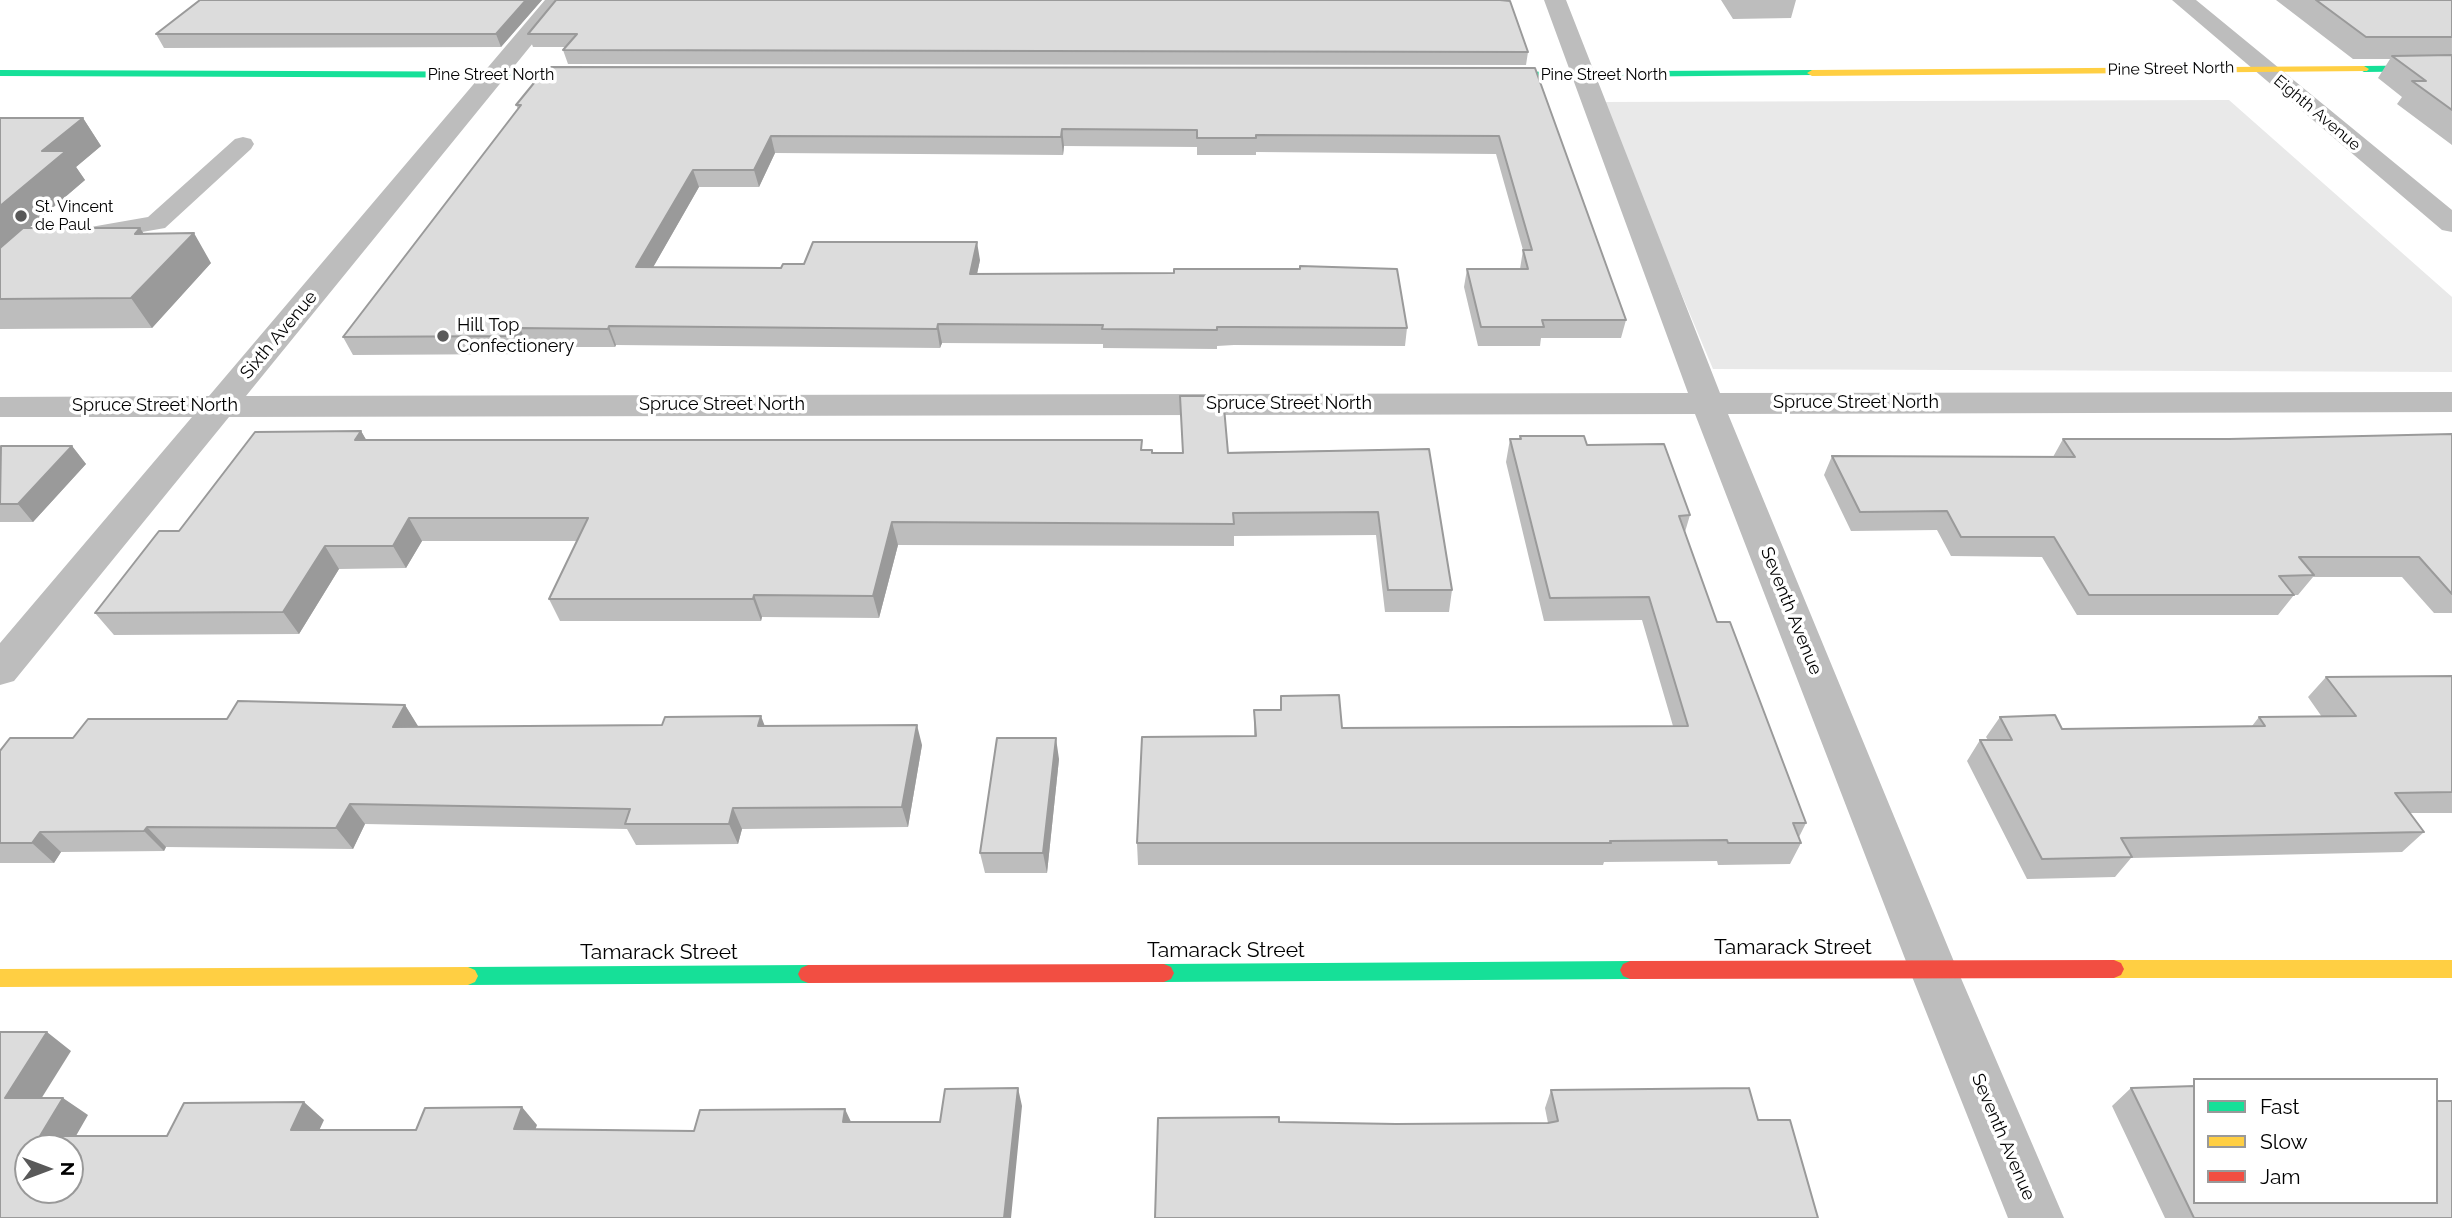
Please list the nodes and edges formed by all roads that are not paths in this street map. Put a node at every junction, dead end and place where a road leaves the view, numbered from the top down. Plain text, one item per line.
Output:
1 (557, 0) edge
2 (1555, 0) edge
3 (2183, 0) edge
4 (2263, 68) junction
5 (2452, 68) edge
6 (0, 73) edge
7 (494, 75) junction
8 (606, 75) edge
9 (1471, 75) edge
10 (1583, 75) junction
11 (243, 144) dead end
12 (2452, 224) edge
13 (67, 239) edge
14 (2452, 402) edge
15 (1708, 404) junction
16 (220, 406) junction
17 (0, 407) edge
18 (0, 670) edge
19 (1933, 969) junction
20 (2452, 970) edge
21 (0, 978) edge
22 (2036, 1218) edge

1 - 7 street, Sixth Avenue
2 - 10 street, Seventh Avenue
3 - 4 street, Eighth Avenue
4 - 5 street, Pine Street North
4 - 10 street, Pine Street North
4 - 12 street, Eighth Avenue
6 - 7 street, Pine Street North
7 - 8 street, Pine Street North
7 - 16 street, Sixth Avenue
9 - 10 street, Pine Street North
10 - 15 street, Seventh Avenue
11 - 13 lane
14 - 15 street, Spruce Street North
15 - 16 street, Spruce Street North
15 - 19 street, Seventh Avenue
16 - 17 street, Spruce Street North
16 - 18 street, Sixth Avenue
19 - 20 street, Tamarack Street
19 - 21 street, Tamarack Street
19 - 22 street, Seventh Avenue

